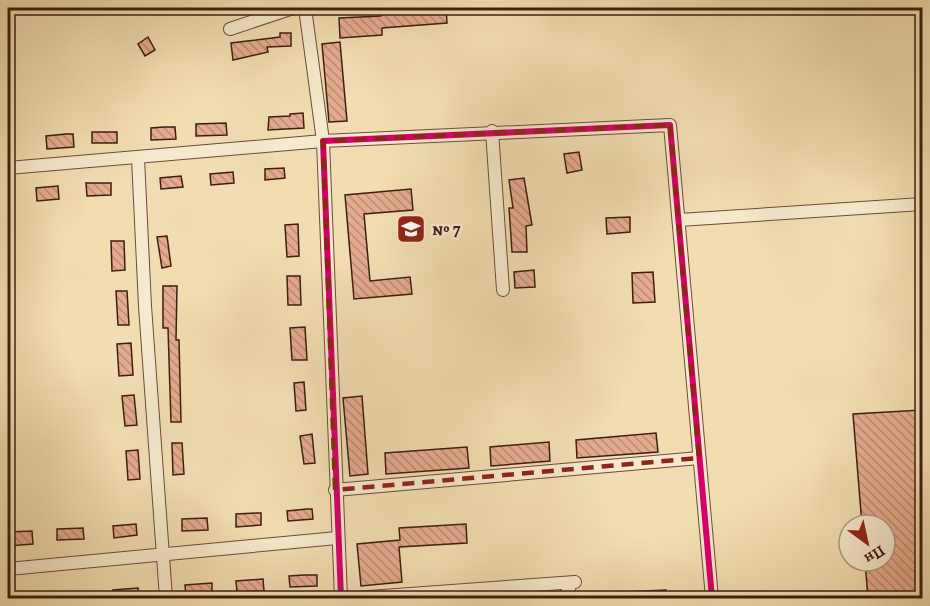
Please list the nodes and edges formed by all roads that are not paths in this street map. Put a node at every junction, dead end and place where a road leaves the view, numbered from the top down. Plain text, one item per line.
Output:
1 (293, 8) edge
2 (305, 8) edge
3 (230, 29) dead end
4 (492, 131) junction
5 (323, 141) junction
6 (138, 158) junction
7 (8, 168) edge
8 (922, 204) edge
9 (679, 220) junction
10 (503, 290) dead end
11 (699, 458) junction
12 (335, 490) junction
13 (337, 538) junction
14 (163, 553) junction
15 (8, 569) edge
16 (166, 598) edge
17 (341, 598) edge
18 (355, 598) edge
19 (565, 598) edge
20 (712, 598) edge

1 - 3 street
2 - 5 street
4 - 5 street
4 - 9 street
4 - 10 street
5 - 6 street
5 - 12 street
6 - 7 street
6 - 14 street
8 - 9 street
9 - 11 street
11 - 12 street
11 - 20 street
12 - 13 street
13 - 14 street
13 - 17 street
14 - 15 street
14 - 16 street
18 - 19 street

